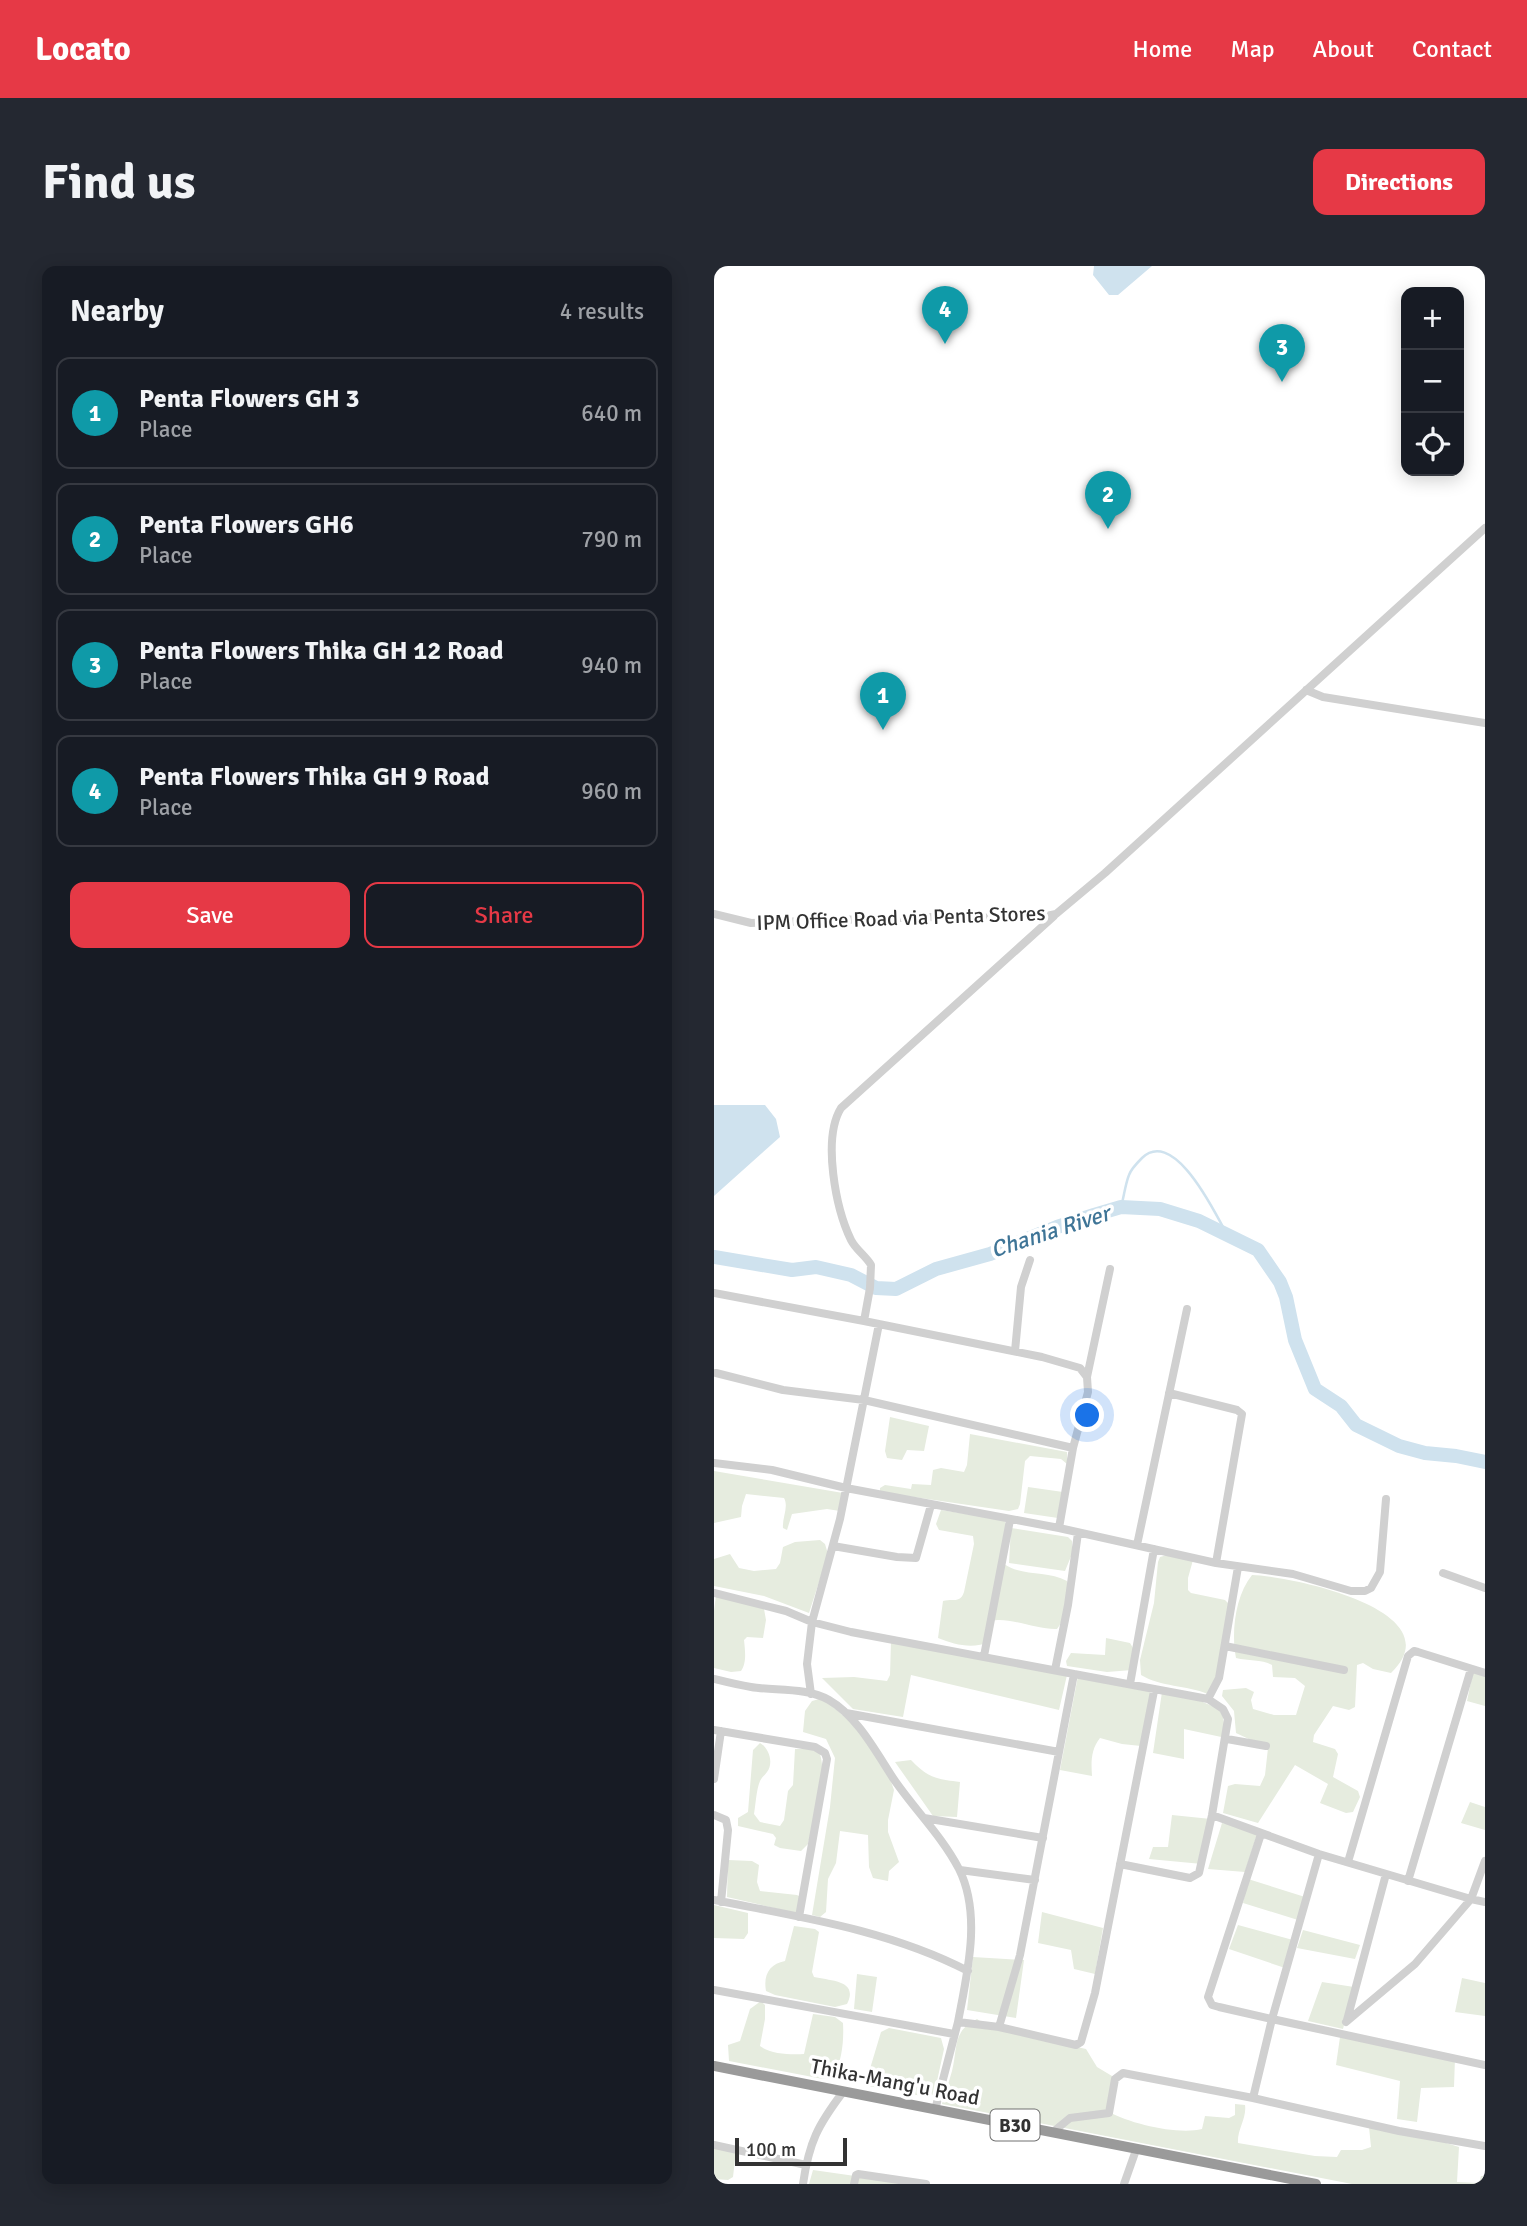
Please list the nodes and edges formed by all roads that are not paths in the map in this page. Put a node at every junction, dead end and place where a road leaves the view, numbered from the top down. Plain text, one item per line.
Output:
1 (1485, 528) edge
2 (1303, 693) junction
3 (1485, 723) edge
4 (714, 914) edge
5 (1056, 914) junction
6 (1030, 1260) dead end
7 (1110, 1269) dead end
8 (714, 1293) edge
9 (1187, 1309) dead end
10 (864, 1321) junction
11 (878, 1324) junction
12 (1014, 1352) junction
13 (716, 1373) dead end
14 (1087, 1377) junction
15 (1169, 1393) junction
16 (864, 1400) junction
17 (1073, 1448) junction
18 (714, 1463) edge
19 (846, 1489) junction
20 (1386, 1499) dead end
21 (931, 1505) junction
22 (1010, 1520) junction
23 (1059, 1528) junction
24 (1078, 1532) junction
25 (1137, 1545) junction
26 (833, 1546) junction
27 (1154, 1549) junction
28 (1216, 1563) junction
29 (1238, 1567) junction
30 (1443, 1573) dead end
31 (1485, 1588) edge
32 (714, 1593) edge
33 (812, 1622) junction
34 (1225, 1646) junction
35 (984, 1656) junction
36 (1471, 1669) junction
37 (1055, 1670) junction
38 (1344, 1670) dead end
39 (1485, 1672) edge
40 (1074, 1674) junction
41 (714, 1679) edge
42 (1130, 1684) junction
43 (1154, 1690) junction
44 (811, 1694) junction
45 (1208, 1699) junction
46 (846, 1713) junction
47 (718, 1731) edge
48 (1227, 1739) junction
49 (1266, 1746) dead end
50 (1059, 1752) junction
51 (714, 1779) edge
52 (714, 1815) edge
53 (1212, 1815) junction
54 (924, 1818) junction
55 (1261, 1834) junction
56 (1043, 1838) junction
57 (1319, 1854) junction
58 (1485, 1861) edge
59 (1348, 1862) junction
60 (1120, 1864) junction
61 (960, 1871) junction
62 (1386, 1874) junction
63 (1035, 1880) junction
64 (1408, 1881) junction
65 (1471, 1899) junction
66 (717, 1901) edge
67 (1485, 1902) edge
68 (799, 1917) junction
69 (968, 1971) junction
70 (714, 1990) edge
71 (1272, 2020) junction
72 (958, 2022) junction
73 (1346, 2022) junction
74 (999, 2027) junction
75 (954, 2034) junction
76 (1342, 2035) junction
77 (714, 2066) edge
78 (1485, 2066) edge
79 (843, 2092) junction
80 (1253, 2098) junction
81 (935, 2109) junction
82 (1054, 2132) junction
83 (714, 2145) edge
84 (1485, 2146) edge
85 (1136, 2150) junction
86 (806, 2165) junction
87 (803, 2184) edge
88 (854, 2184) edge
89 (926, 2184) edge
90 (1124, 2184) edge
91 (1316, 2184) edge

1 - 2 street, IPM Office Road via Penta Stores
2 - 3 street
2 - 5 street, IPM Office Road via Penta Stores
4 - 5 street, IPM Office Road via Penta Stores
5 - 10 street
6 - 12 street
7 - 14 street
8 - 10 street
9 - 15 street
10 - 11 street
11 - 12 street
11 - 16 street
12 - 14 street
13 - 16 street
14 - 17 street
15 - 25 street
15 - 28 street
16 - 17 street
16 - 19 street
17 - 23 street
18 - 19 street
19 - 21 street
19 - 26 street
20 - 29 street
21 - 22 street
21 - 26 street
22 - 23 street
22 - 35 street
23 - 24 street
24 - 25 street
24 - 37 street
25 - 27 street
26 - 33 street
27 - 28 street
27 - 42 street
28 - 29 street
29 - 34 street
30 - 31 street
32 - 33 street
33 - 35 street
33 - 44 street
34 - 38 street
34 - 45 street
35 - 37 street
36 - 39 street
36 - 59 street
36 - 64 street
37 - 40 street
40 - 42 street
40 - 50 street
41 - 44 street
42 - 43 street
43 - 45 street
43 - 60 street
44 - 46 street
45 - 48 street
46 - 50 street
46 - 54 street
47 - 51 street
47 - 68 street
48 - 49 street
48 - 53 street
50 - 56 street
52 - 66 street
53 - 55 street
53 - 60 street
54 - 56 street
54 - 61 street
55 - 57 street
55 - 71 street
56 - 63 street
57 - 59 street
57 - 71 street
58 - 65 street
59 - 62 street
60 - 74 street
61 - 63 street
61 - 69 street
62 - 64 street
62 - 73 street
63 - 74 street
64 - 65 street
65 - 67 street
65 - 73 street
66 - 68 street
68 - 69 street
69 - 72 street
70 - 75 street
71 - 76 street
71 - 80 street
72 - 74 street
72 - 75 street
73 - 76 street
75 - 81 street
76 - 78 street
77 - 79 highway, Thika-Mang'u Road / B30
79 - 81 highway, Thika-Mang'u Road / B30
79 - 86 street
80 - 82 street
80 - 84 street
81 - 82 highway, Thika-Mang'u Road / B30
82 - 85 highway, Thika-Mang'u Road / B30
83 - 86 street
85 - 90 street
85 - 91 highway, Thika-Mang'u Road / B30
86 - 87 street
88 - 89 street

